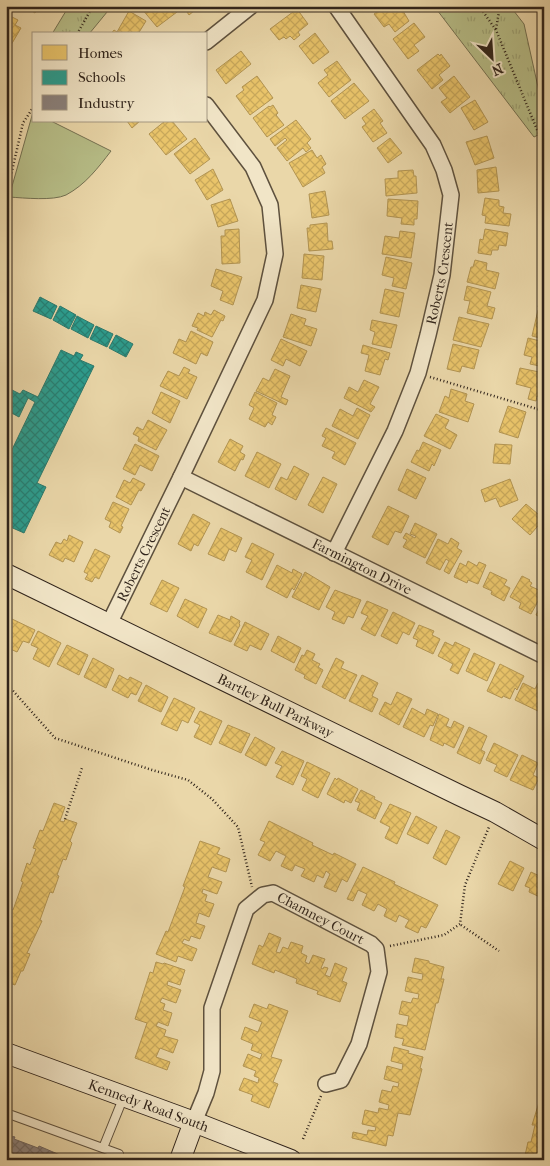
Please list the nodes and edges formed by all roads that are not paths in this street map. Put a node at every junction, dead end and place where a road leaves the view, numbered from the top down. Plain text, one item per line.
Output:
1 (251, 6) edge
2 (336, 6) edge
3 (208, 40) edge
4 (208, 108) edge
5 (181, 477) junction
6 (334, 553) junction
7 (6, 574) edge
8 (109, 624) junction
9 (544, 656) edge
10 (544, 840) edge
11 (6, 1053) edge
12 (326, 1084) road end
13 (124, 1096) junction
14 (6, 1113) edge
15 (194, 1122) junction
16 (103, 1148) junction
17 (119, 1154) dead end
18 (180, 1160) edge
19 (291, 1160) edge

1 - 3 street
2 - 6 street, Roberts Crescent
4 - 5 street, Roberts Crescent
5 - 6 street, Farmington Drive
5 - 8 street, Roberts Crescent
6 - 9 street, Farmington Drive
7 - 8 street, Bartley Bull Parkway
8 - 10 street, Bartley Bull Parkway
11 - 13 street, Kennedy Road South
12 - 15 street, Chamney Court
13 - 15 street, Kennedy Road South
13 - 16 lane
14 - 16 lane
15 - 18 street
15 - 19 street, Kennedy Road South
16 - 17 lane

